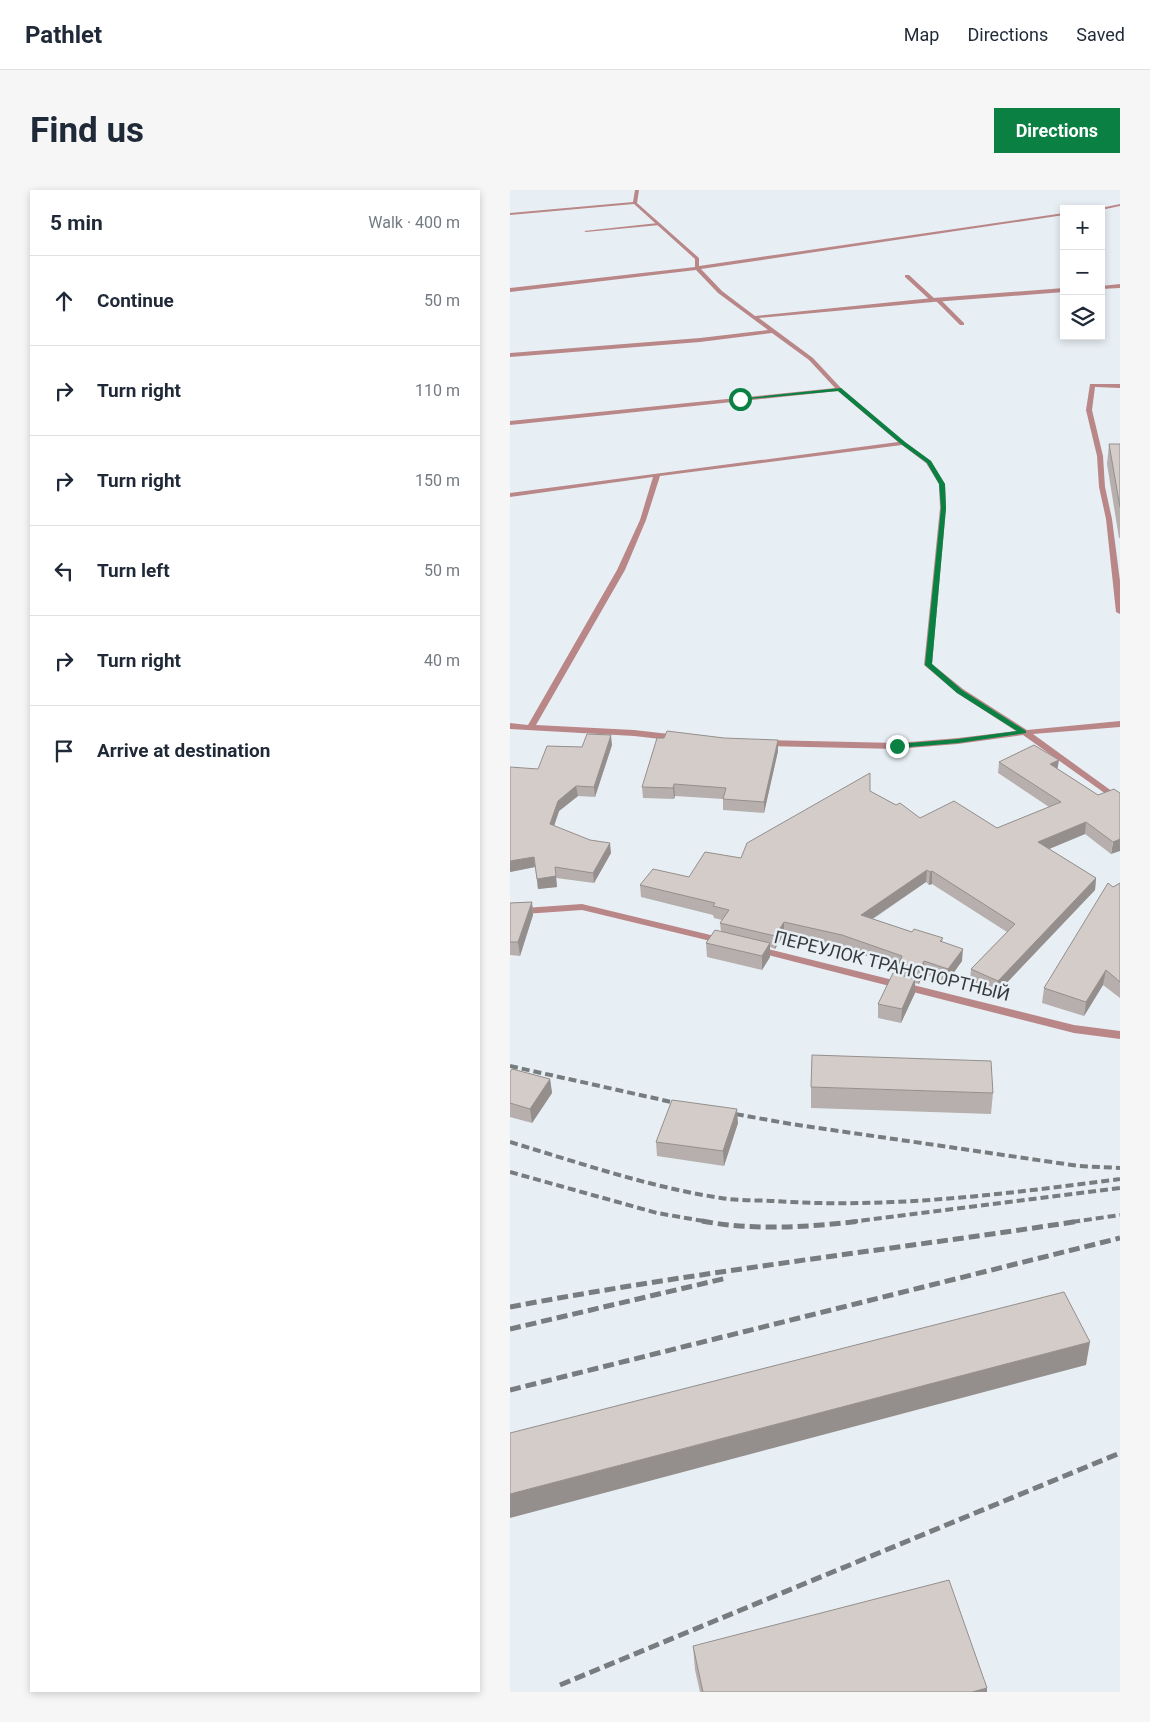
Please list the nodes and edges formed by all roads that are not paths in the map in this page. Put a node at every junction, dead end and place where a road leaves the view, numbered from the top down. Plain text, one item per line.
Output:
1 (637, 190) edge
2 (635, 203) junction
3 (1120, 205) edge
4 (1105, 208) edge
5 (510, 214) edge
6 (1060, 215) edge
7 (658, 224) junction
8 (586, 231) dead end
9 (696, 268) junction
10 (907, 276) dead end
11 (1120, 286) edge
12 (1105, 288) edge
13 (510, 290) edge
14 (1060, 290) edge
15 (935, 299) junction
16 (756, 317) junction
17 (962, 324) dead end
18 (775, 331) junction
19 (510, 355) edge
20 (1120, 386) edge
21 (839, 389) junction
22 (510, 423) edge
23 (903, 443) junction
24 (657, 476) junction
25 (510, 495) edge
26 (1120, 612) edge
27 (1120, 724) edge
28 (510, 726) edge
29 (531, 727) junction
30 (1024, 732) junction
31 (689, 739) edge
32 (753, 743) edge
33 (1120, 801) edge
34 (510, 912) edge
35 (1120, 1035) edge

1 - 2 street
2 - 5 street
2 - 7 street
3 - 4 street
6 - 9 street
7 - 8 street
7 - 9 street
9 - 13 street
9 - 16 street
10 - 15 street
11 - 12 street
14 - 15 street
15 - 16 street
15 - 17 street
16 - 18 street
18 - 19 street
18 - 21 street
20 - 26 street
21 - 22 street
21 - 23 street
23 - 24 street
23 - 30 street
24 - 25 street
24 - 29 street
27 - 30 street
28 - 29 street
29 - 31 street
30 - 32 street
30 - 33 street
34 - 35 street, ПЕРЕУЛОК ТРАНСПОРТНЫЙ

